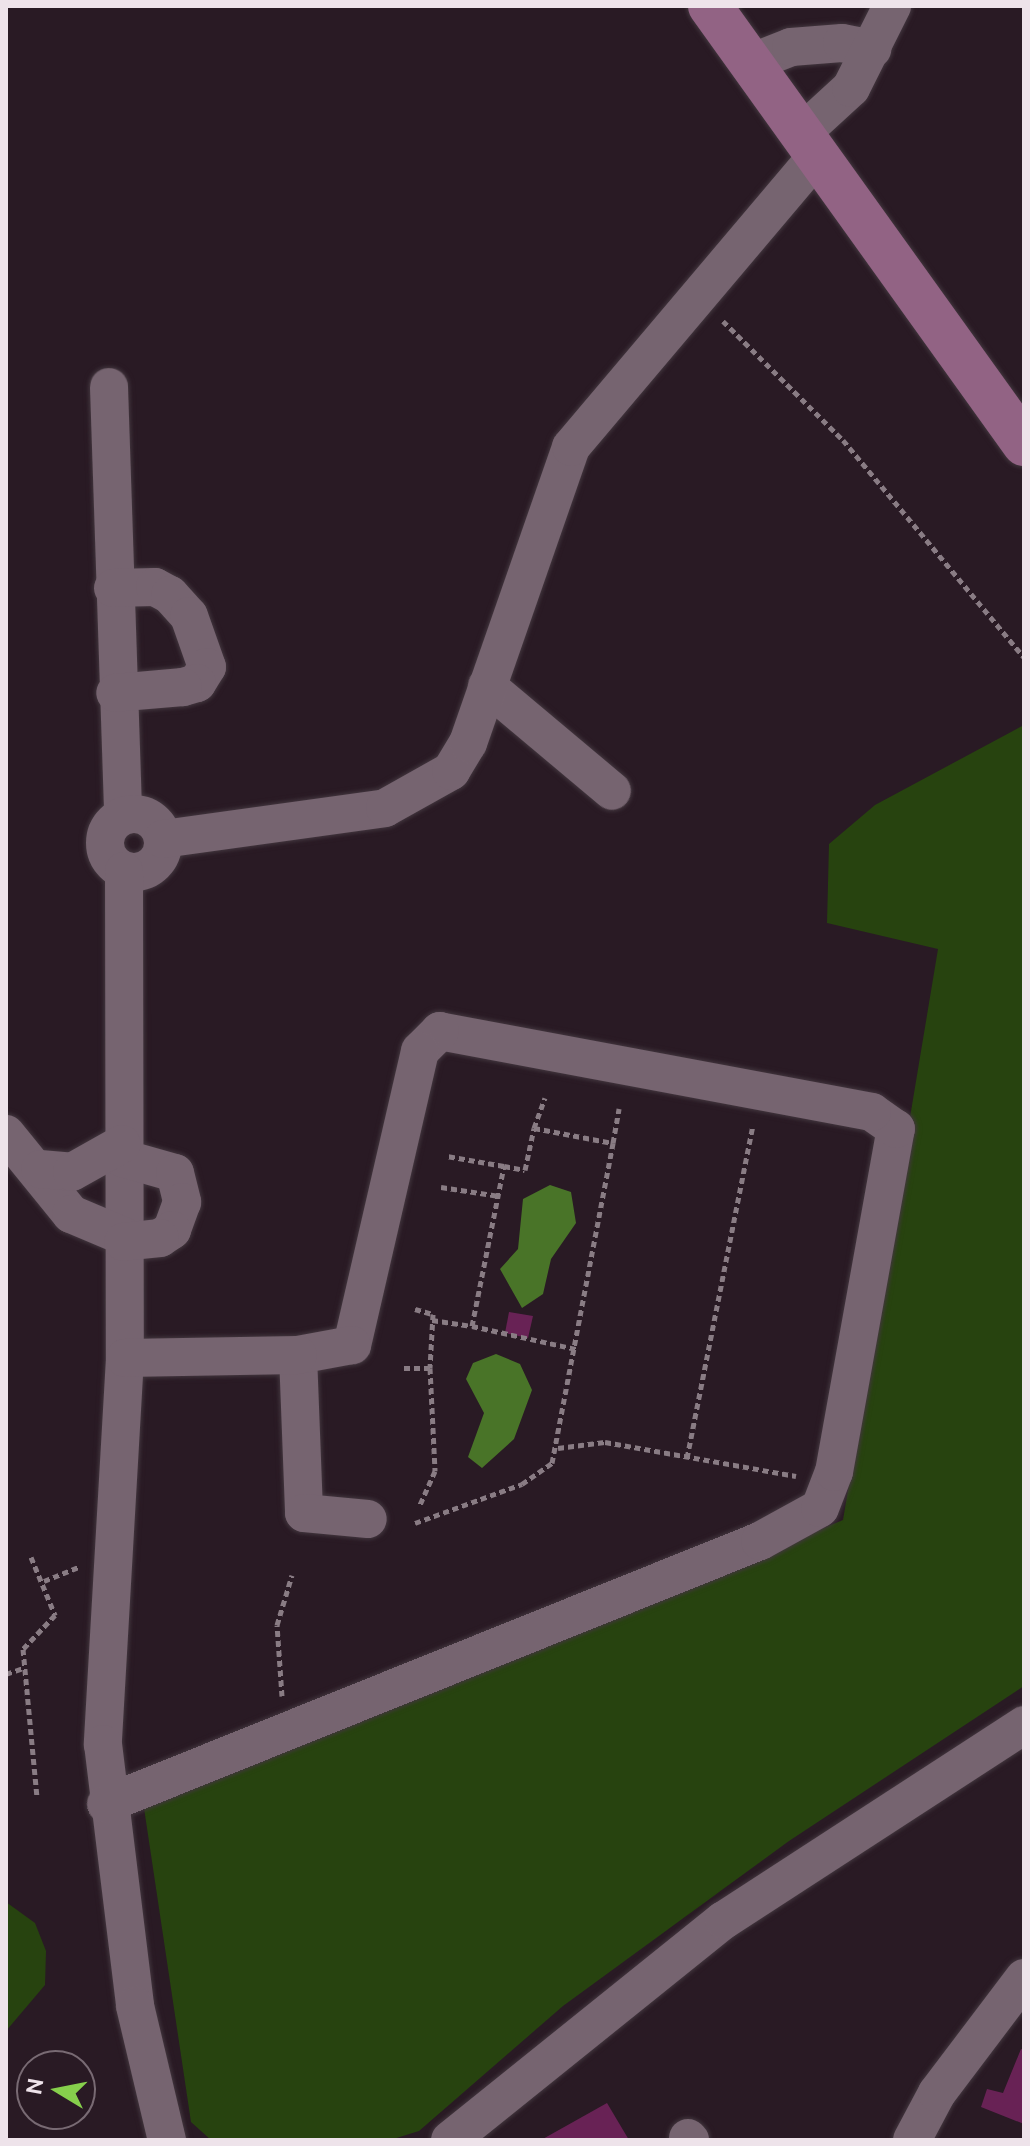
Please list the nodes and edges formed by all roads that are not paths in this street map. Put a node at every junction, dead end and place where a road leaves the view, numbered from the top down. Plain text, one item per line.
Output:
1 (710, 6) edge
2 (892, 6) edge
3 (872, 49) junction
4 (753, 62) junction
5 (810, 144) junction
6 (109, 387) dead end
7 (1024, 444) edge
8 (113, 588) junction
9 (487, 686) junction
10 (115, 693) junction
11 (612, 791) dead end
12 (123, 816) junction
13 (163, 839) junction
14 (124, 871) junction
15 (6, 1134) edge
16 (122, 1151) junction
17 (40, 1169) junction
18 (123, 1239) junction
19 (298, 1355) junction
20 (125, 1358) junction
21 (368, 1519) dead end
22 (1024, 1725) edge
23 (106, 1804) junction
24 (1024, 1978) edge
25 (167, 2140) edge
26 (450, 2140) edge
27 (912, 2140) edge

1 - 4 main road
2 - 3 street
3 - 4 street
3 - 5 street
4 - 5 main road
5 - 7 main road
5 - 9 street
6 - 8 street
8 - 10 street
8 - 10 street
9 - 11 street
9 - 13 street
10 - 12 street
12 - 13 street
12 - 14 street
13 - 14 street
14 - 16 street
15 - 17 street
16 - 17 street
16 - 18 street
16 - 18 street
17 - 18 street
18 - 20 street
19 - 20 street
19 - 21 street
19 - 23 street
20 - 23 street
22 - 26 street
23 - 25 street
24 - 27 street

